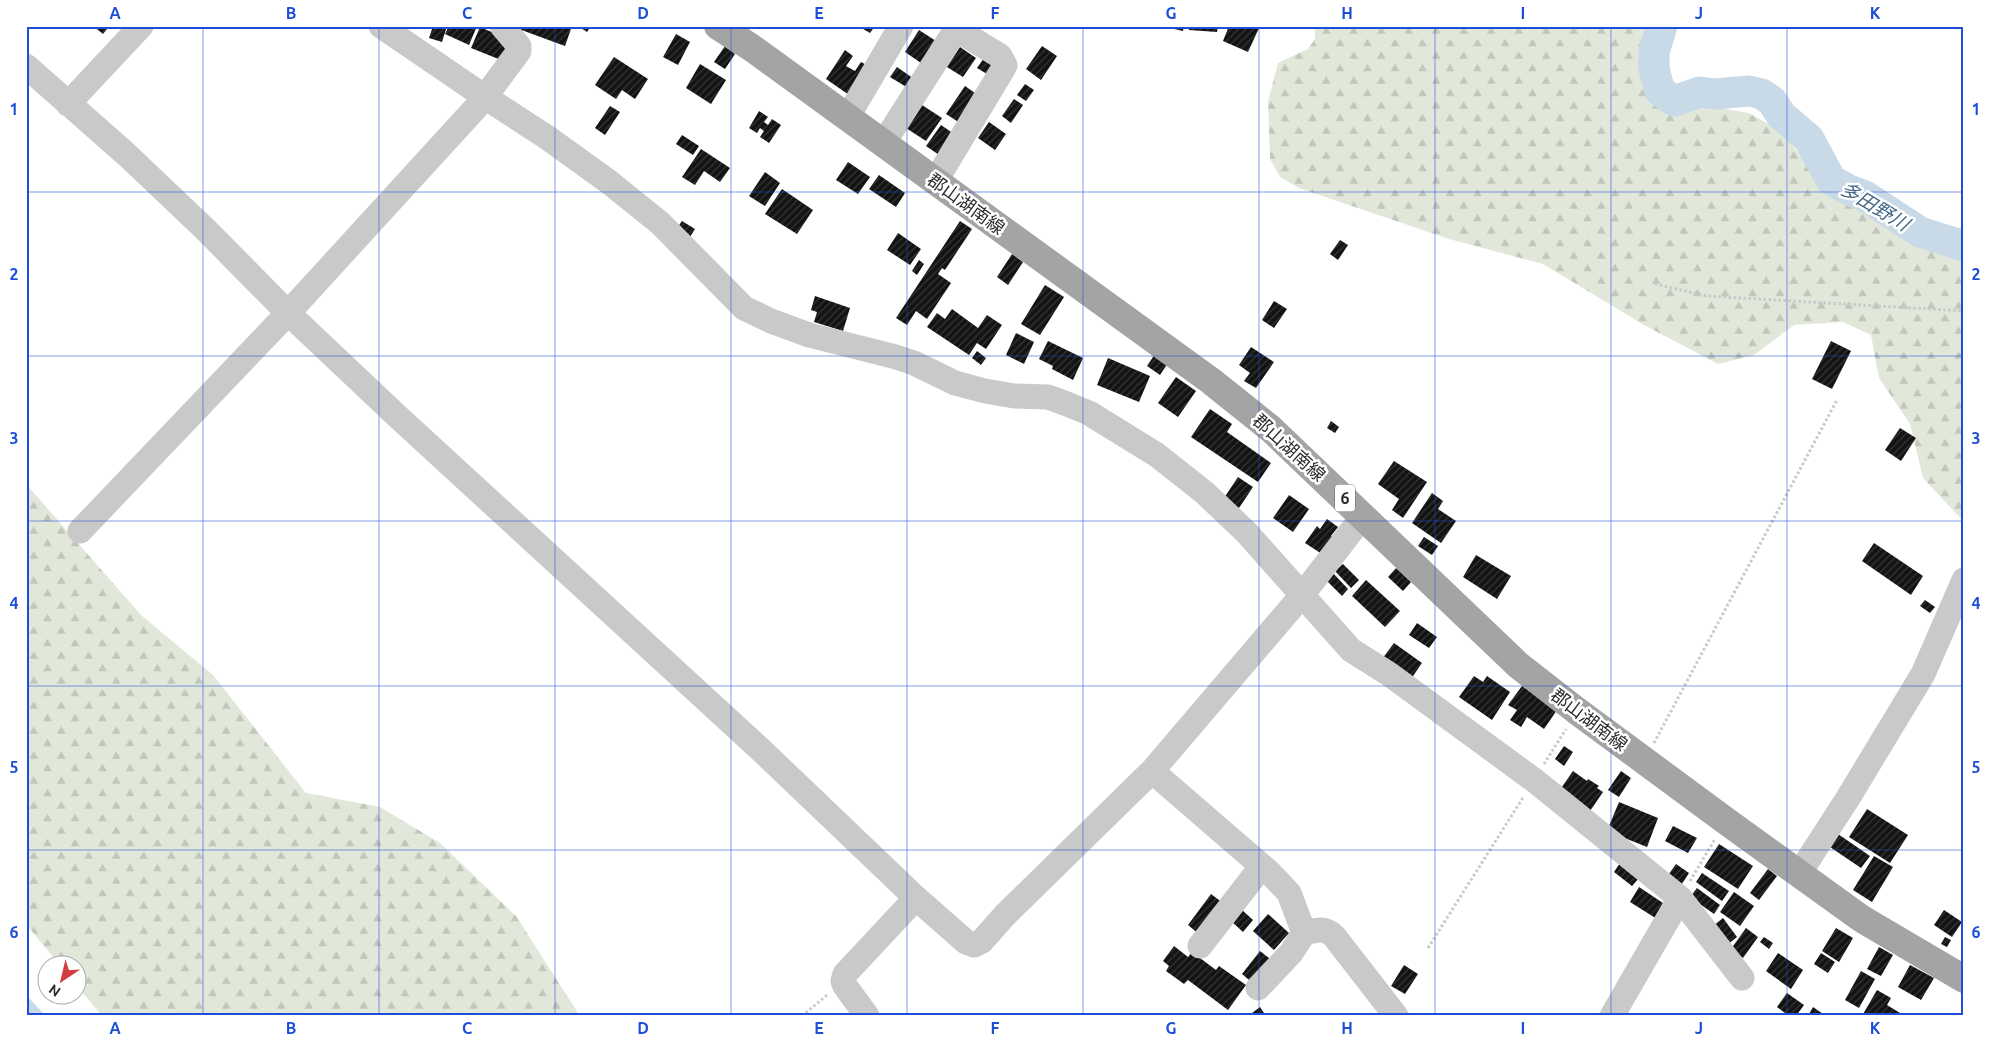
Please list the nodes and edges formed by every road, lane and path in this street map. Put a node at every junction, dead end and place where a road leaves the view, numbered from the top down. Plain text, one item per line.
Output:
1 (141, 26) edge
2 (381, 26) edge
3 (502, 26) edge
4 (718, 26) edge
5 (902, 26) edge
6 (26, 66) edge
7 (485, 97) junction
8 (68, 104) junction
9 (847, 118) junction
10 (883, 144) junction
11 (935, 182) junction
12 (1655, 284) dead end
13 (1964, 311) edge
14 (288, 313) junction
15 (1838, 400) dead end
16 (1363, 516) junction
17 (80, 531) dead end
18 (1964, 580) edge
19 (1303, 594) junction
20 (1577, 711) junction
21 (1645, 761) junction
22 (1152, 771) junction
23 (1534, 780) junction
24 (1726, 821) junction
25 (1262, 866) junction
26 (1799, 874) junction
27 (916, 898) junction
28 (1680, 898) junction
29 (1304, 933) junction
30 (1200, 946) dead end
31 (1428, 948) dead end
32 (1742, 978) dead end
33 (1964, 979) edge
34 (843, 981) junction
35 (1258, 988) dead end
36 (802, 1016) edge
37 (867, 1016) edge
38 (1396, 1016) edge
39 (1612, 1016) edge

1 - 8 street
2 - 7 street
3 - 7 street
4 - 9 main road, 郡山湖南線 / 6
5 - 9 street
6 - 8 street
7 - 14 street
7 - 19 street
8 - 14 street
9 - 10 main road, 郡山湖南線 / 6
10 - 11 main road, 郡山湖南線 / 6
10 - 11 street
11 - 16 main road, 郡山湖南線 / 6
12 - 13 path
14 - 17 street
14 - 27 street
15 - 21 path
16 - 19 street
16 - 20 main road, 郡山湖南線 / 6
18 - 26 street
19 - 22 street
19 - 23 street
20 - 21 main road, 郡山湖南線 / 6
20 - 23 path
21 - 24 main road, 郡山湖南線 / 6
22 - 25 street
22 - 27 street
23 - 28 street
23 - 31 path
24 - 26 main road, 郡山湖南線 / 6
24 - 28 path
25 - 29 street
25 - 30 street
26 - 33 main road, 郡山湖南線 / 6
27 - 34 street
28 - 32 street
28 - 39 street
29 - 35 street
29 - 38 street
34 - 36 path
34 - 37 street

